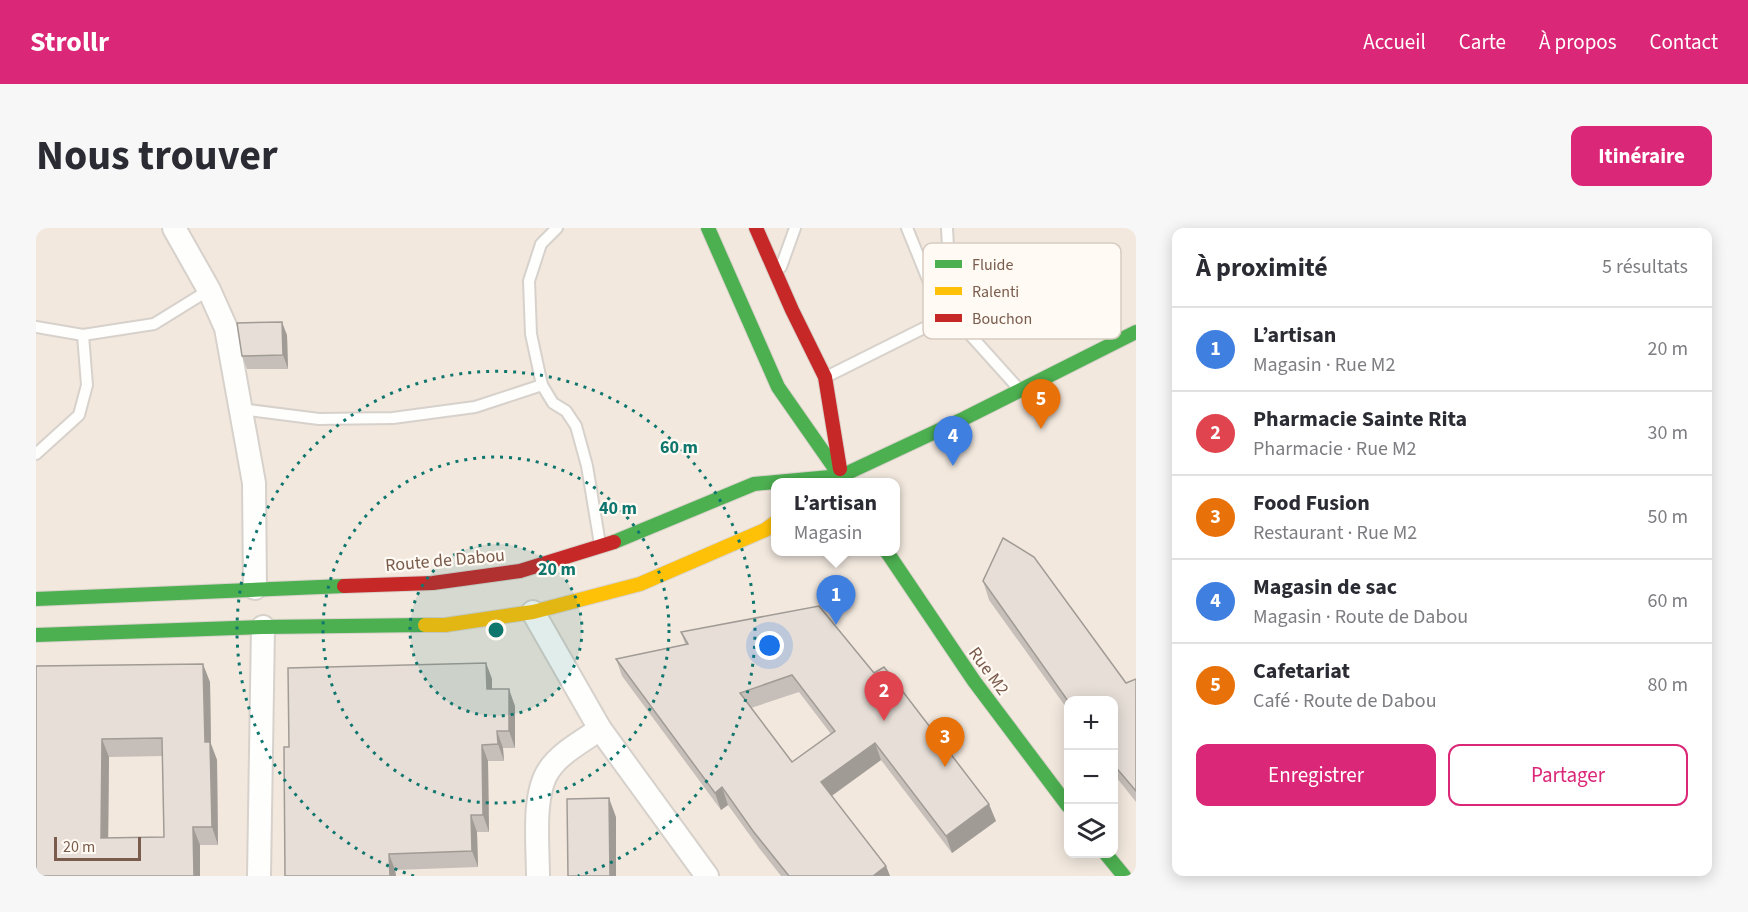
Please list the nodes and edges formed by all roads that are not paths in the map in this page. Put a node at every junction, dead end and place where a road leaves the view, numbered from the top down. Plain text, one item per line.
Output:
1 (174, 228) edge
2 (557, 228) edge
3 (708, 228) edge
4 (756, 228) edge
5 (795, 228) edge
6 (907, 228) edge
7 (947, 228) edge
8 (948, 243) edge
9 (923, 267) edge
10 (777, 279) junction
11 (209, 290) junction
12 (36, 327) edge
13 (923, 328) edge
14 (1136, 332) edge
15 (83, 335) junction
16 (974, 339) edge
17 (825, 377) junction
18 (542, 385) junction
19 (1021, 390) junction
20 (241, 409) junction
21 (36, 454) edge
22 (838, 478) edge
23 (839, 478) edge
24 (843, 478) edge
25 (771, 483) edge
26 (771, 526) edge
27 (600, 548) junction
28 (890, 556) edge
29 (255, 588) junction
30 (36, 599) edge
31 (533, 612) junction
32 (263, 627) junction
33 (36, 635) edge
34 (600, 729) junction
35 (1066, 804) edge
36 (1109, 858) edge
37 (259, 876) edge
38 (538, 876) edge
39 (707, 876) edge
40 (1124, 876) edge

1 - 11 street
2 - 18 lane
3 - 22 street
4 - 10 street
5 - 10 lane
6 - 9 lane
7 - 8 lane
10 - 17 street
11 - 15 lane
11 - 20 street
12 - 15 lane
13 - 17 lane
14 - 19 street, Route de Dabou
15 - 21 lane
16 - 19 lane
17 - 23 street
18 - 20 lane
18 - 27 lane
19 - 24 street, Route de Dabou
20 - 29 street
25 - 27 street, Route de Dabou
26 - 31 street
27 - 29 street, Route de Dabou
28 - 35 street, Rue M2
29 - 30 street, Route de Dabou
31 - 32 street
31 - 34 street
32 - 33 street
32 - 37 street
34 - 38 street
34 - 39 street
36 - 40 street

